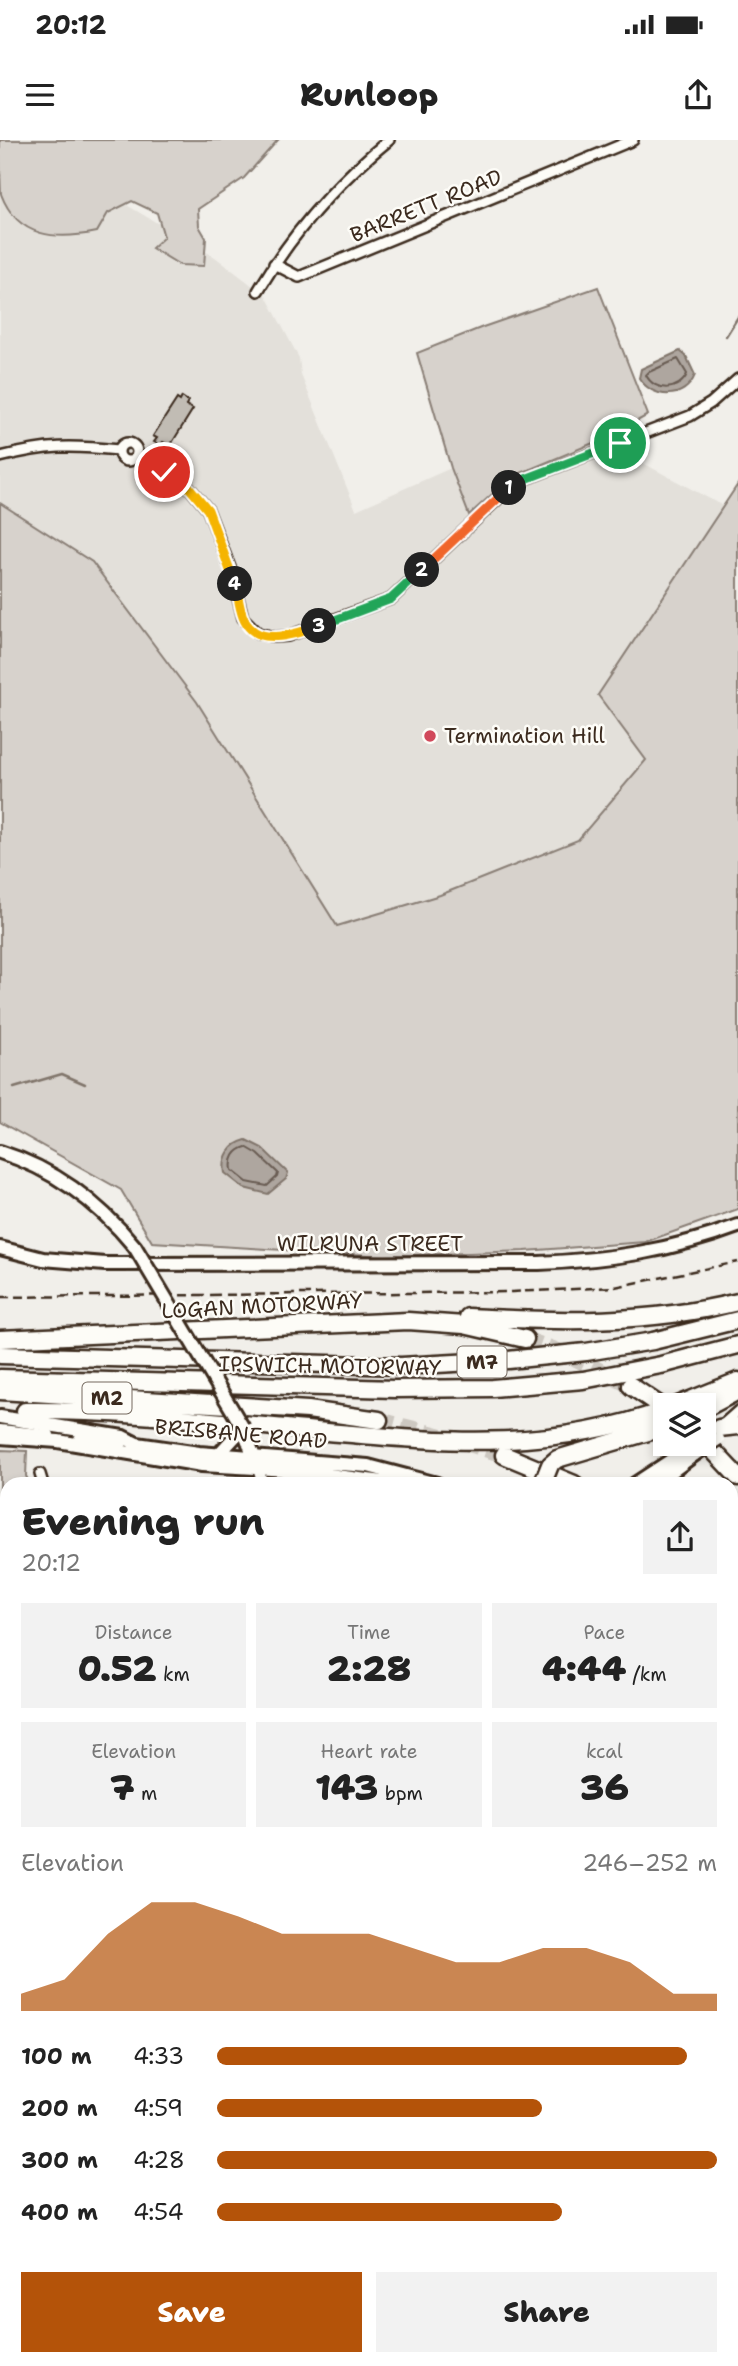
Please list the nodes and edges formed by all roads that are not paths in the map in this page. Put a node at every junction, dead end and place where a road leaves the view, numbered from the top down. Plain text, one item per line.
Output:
1 (388, 140) edge
2 (632, 140) edge
3 (274, 264) junction
4 (258, 291) dead end
5 (738, 379) edge
6 (0, 457) edge
7 (0, 1152) edge
8 (738, 1226) edge
9 (0, 1248) edge
10 (738, 1302) edge
11 (738, 1320) edge
12 (442, 1322) junction
13 (0, 1339) edge
14 (525, 1339) tunnel mouth
15 (738, 1345) edge
16 (0, 1355) edge
17 (0, 1378) edge
18 (738, 1381) edge
19 (631, 1386) tunnel mouth
20 (0, 1391) edge
21 (738, 1391) edge
22 (708, 1393) edge
23 (653, 1402) edge
24 (716, 1403) edge
25 (25, 1411) dead end
26 (653, 1414) edge
27 (0, 1417) edge
28 (379, 1420) tunnel mouth
29 (0, 1430) edge
30 (653, 1430) edge
31 (243, 1432) junction
32 (716, 1436) edge
33 (0, 1437) edge
34 (137, 1444) junction
35 (218, 1455) junction
36 (504, 1455) tunnel mouth
37 (680, 1456) edge
38 (689, 1456) edge
39 (257, 1463) junction
40 (300, 1472) junction
41 (261, 1477) edge
42 (291, 1477) edge
43 (341, 1477) edge
44 (410, 1477) edge
45 (545, 1477) edge
46 (557, 1477) edge
47 (646, 1477) edge
48 (663, 1477) edge
49 (738, 1477) edge

1 - 3 street
2 - 3 street, BARRETT ROAD
3 - 4 street
5 - 6 street
7 - 31 main road, bridge
8 - 9 main road, WILRUNA STREET
10 - 12 highway
11 - 16 highway, IPSWICH MOTORWAY / M7
12 - 13 highway, LOGAN MOTORWAY
12 - 14 highway, LOGAN MOTORWAY
15 - 17 highway, IPSWICH MOTORWAY / M7
18 - 22 highway
19 - 23 highway
20 - 28 highway, M2
21 - 24 highway
25 - 26 highway
27 - 34 main road, BRISBANE ROAD
29 - 34 street
30 - 45 highway, bridge
31 - 35 main road
31 - 39 main road
32 - 49 highway
33 - 39 main road, BRISBANE ROAD
34 - 35 main road, BRISBANE ROAD
35 - 39 main road, BRISBANE ROAD
36 - 46 highway
37 - 47 main road
38 - 48 main road
39 - 40 main road, BRISBANE ROAD
39 - 41 street
39 - 44 main road, BRISBANE ROAD
40 - 42 main road
40 - 43 main road, BRISBANE ROAD

